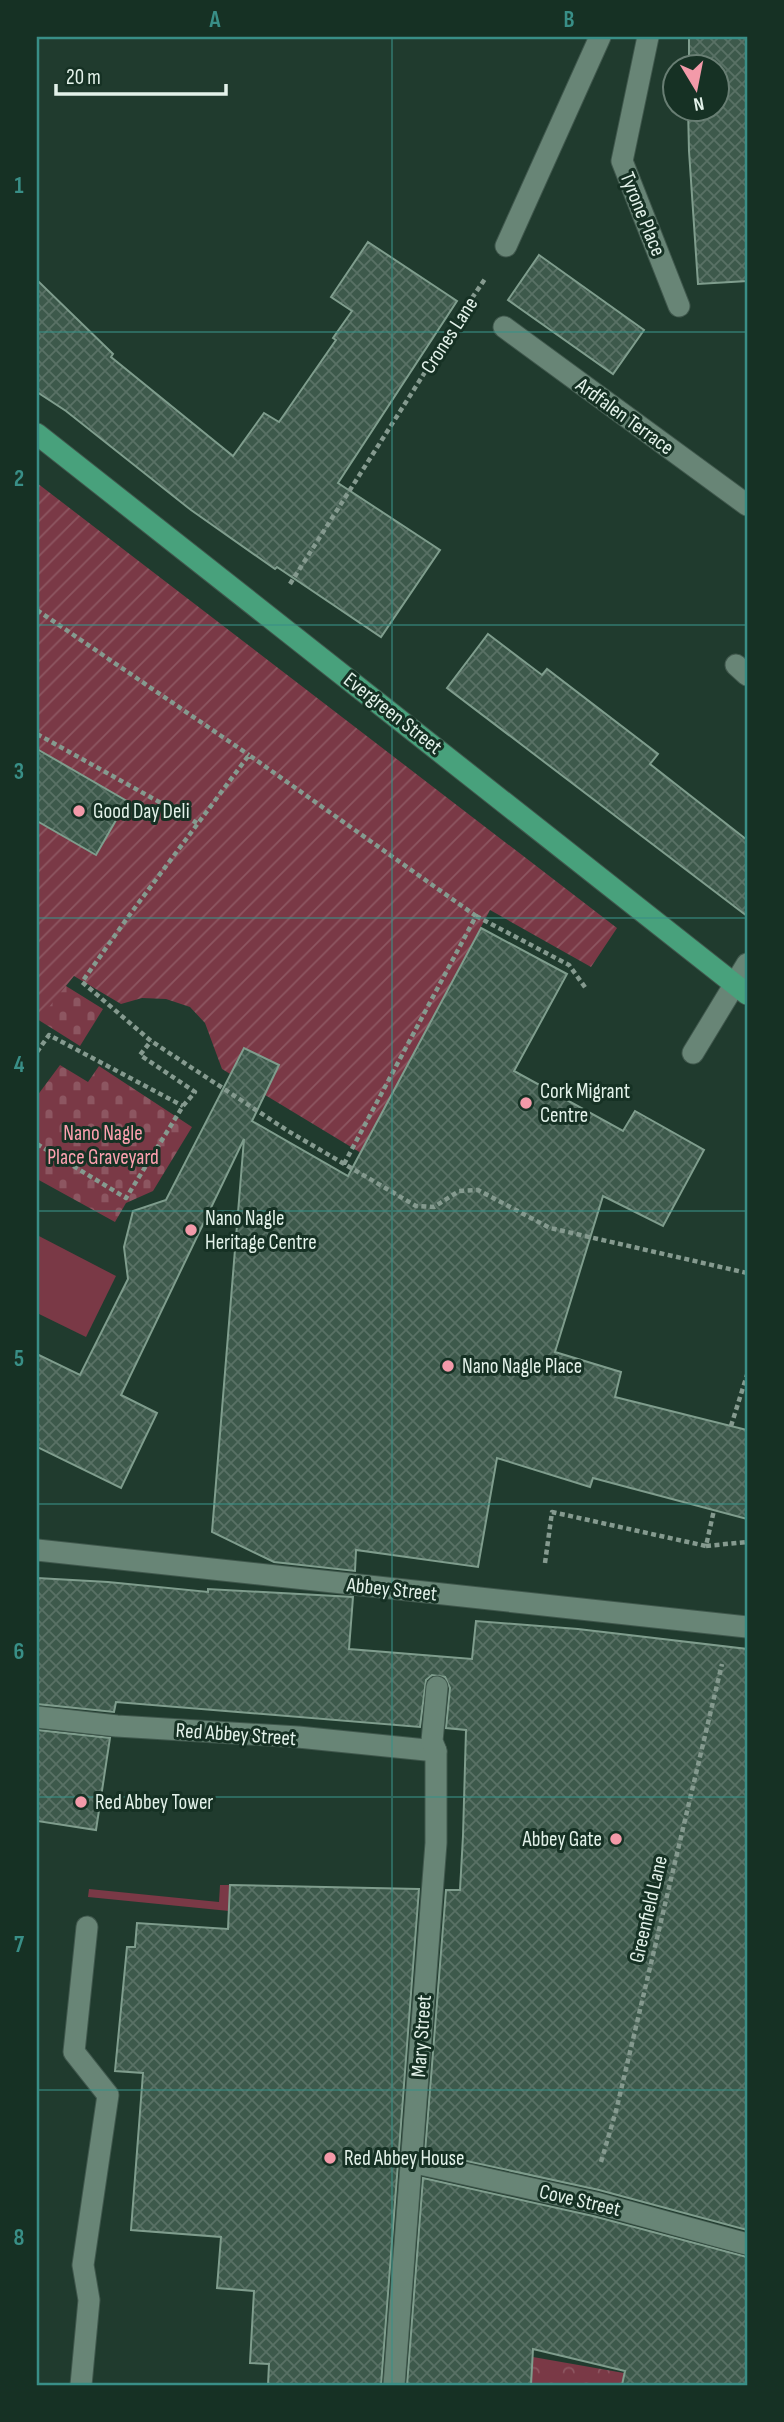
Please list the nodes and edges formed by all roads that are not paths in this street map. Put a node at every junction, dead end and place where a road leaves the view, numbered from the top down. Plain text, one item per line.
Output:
1 (600, 37) edge
2 (648, 37) edge
3 (506, 246) road end
4 (679, 306) dead end
5 (503, 327) dead end
6 (37, 434) edge
7 (747, 505) edge
8 (747, 964) edge
9 (742, 989) edge
10 (693, 1053) dead end
11 (37, 1550) edge
12 (747, 1627) edge
13 (436, 1687) dead end
14 (37, 1717) edge
15 (436, 1751) junction
16 (87, 1927) dead end
17 (411, 2162) junction
18 (747, 2244) edge
19 (80, 2385) edge
20 (394, 2385) edge

1 - 3 street
2 - 4 street, Tyrone Place
5 - 7 street, Ardfalen Terrace
6 - 9 main road, Evergreen Street
8 - 9 street
9 - 10 street
11 - 12 street, Abbey Street
13 - 15 street, Mary Street
14 - 15 street, Red Abbey Street
15 - 17 street, Mary Street
16 - 19 street
17 - 18 street, Cove Street
17 - 20 street, Mary Street

